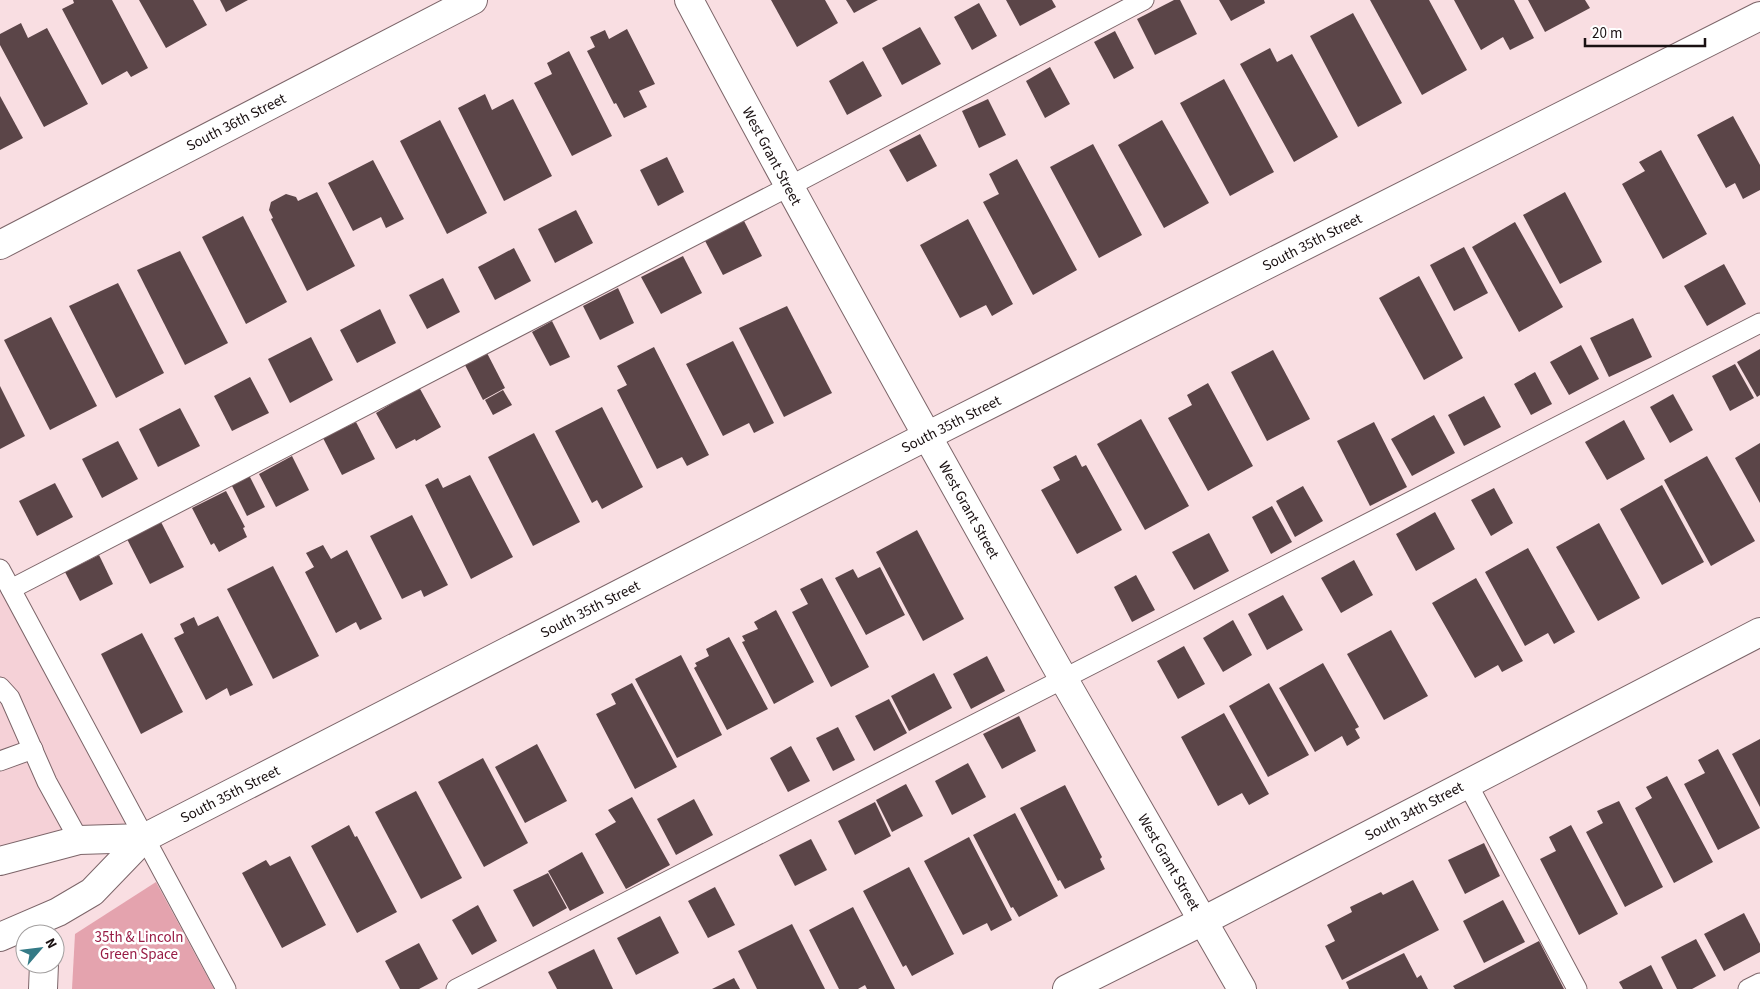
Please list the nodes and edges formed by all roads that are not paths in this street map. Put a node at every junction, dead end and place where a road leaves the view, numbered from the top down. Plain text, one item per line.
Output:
1 (473, 0) edge
2 (689, 0) edge
3 (1144, 0) edge
4 (1760, 16) edge
5 (788, 187) junction
6 (0, 245) edge
7 (1760, 323) edge
8 (927, 436) junction
9 (0, 569) edge
10 (11, 589) junction
11 (1760, 632) edge
12 (1064, 679) junction
13 (0, 687) edge
14 (33, 749) junction
15 (0, 761) edge
16 (1467, 783) junction
17 (144, 838) junction
18 (79, 840) junction
19 (0, 861) edge
20 (1203, 921) junction
21 (55, 923) edge
22 (0, 937) edge
23 (44, 974) edge
24 (1760, 983) edge
25 (44, 989) edge
26 (226, 989) edge
27 (456, 989) edge
28 (1067, 989) edge
29 (1242, 989) edge
30 (1577, 989) edge
31 (1748, 989) edge

1 - 6 street, South 36th Street
2 - 5 street, West Grant Street
3 - 5 lane
4 - 8 street, South 35th Street
5 - 8 street, West Grant Street
5 - 10 lane
7 - 12 lane
8 - 12 street, West Grant Street
8 - 17 street, South 35th Street
9 - 10 lane
10 - 17 lane
11 - 16 street, South 34th Street
12 - 20 street, West Grant Street
12 - 27 lane
13 - 14 lane
14 - 15 lane
14 - 18 lane
16 - 20 street, South 34th Street
16 - 30 lane
17 - 18 street, South 35th Street
17 - 21 street, South 35th Street
17 - 26 lane
18 - 19 street, South 35th Street
20 - 28 street, South 34th Street
20 - 29 street, West Grant Street
21 - 22 street, South 35th Street
23 - 25 street
24 - 31 lane

